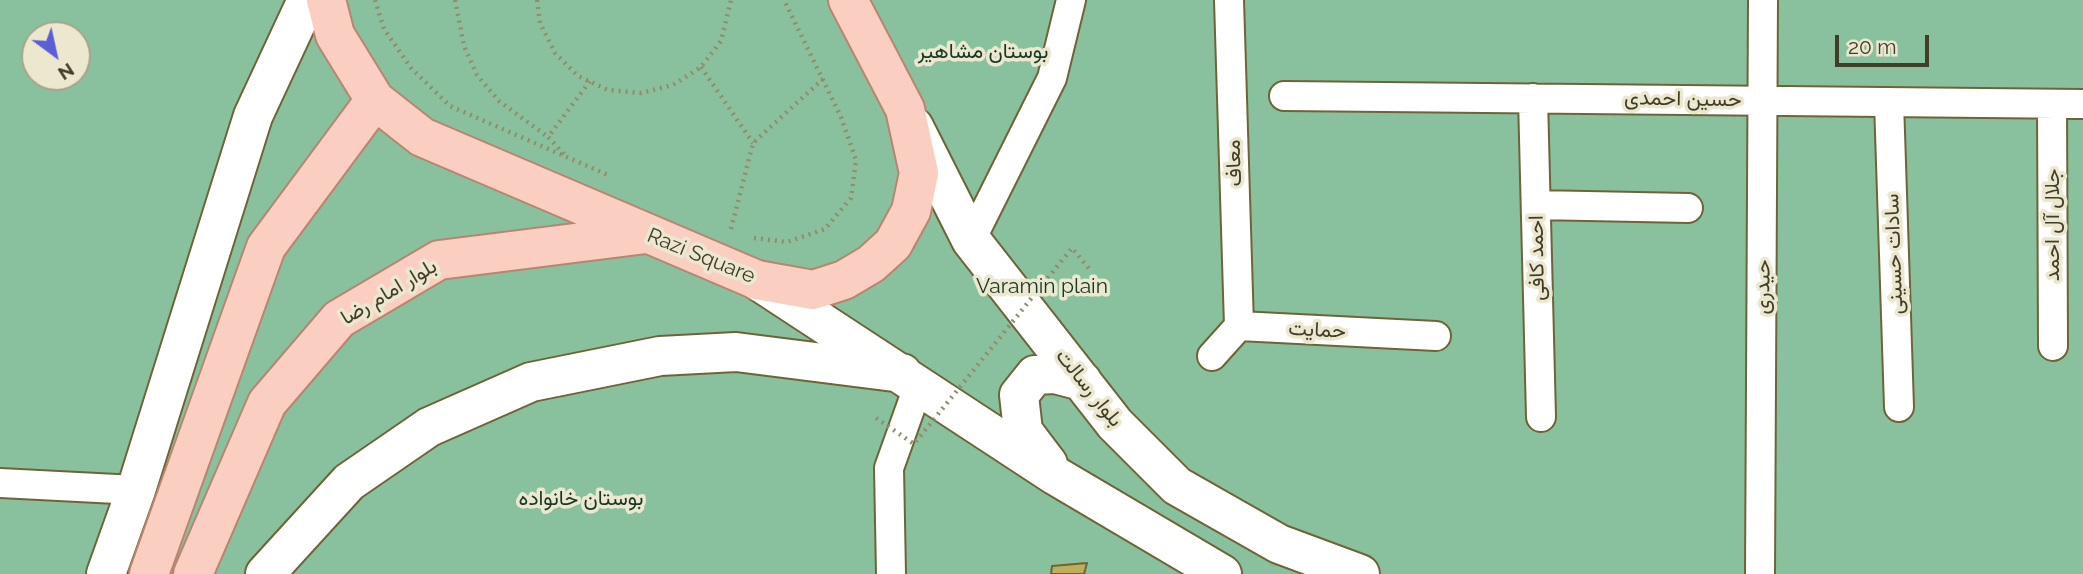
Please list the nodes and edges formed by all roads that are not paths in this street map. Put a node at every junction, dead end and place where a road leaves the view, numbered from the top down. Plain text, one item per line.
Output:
1 (307, 0) edge
2 (326, 0) edge
3 (848, 0) edge
4 (1072, 0) edge
5 (1229, 0) edge
6 (1763, 0) edge
7 (1284, 96) dead end
8 (1533, 98) junction
9 (375, 100) junction
10 (1765, 100) junction
11 (1889, 102) junction
12 (2052, 104) junction
13 (2083, 104) edge
14 (905, 109) junction
15 (1536, 205) junction
16 (1688, 208) dead end
17 (648, 234) junction
18 (971, 240) junction
19 (757, 280) junction
20 (1239, 326) junction
21 (1436, 336) dead end
22 (2053, 346) dead end
23 (1212, 356) dead end
24 (910, 379) junction
25 (1082, 381) junction
26 (1899, 407) dead end
27 (1541, 417) dead end
28 (1056, 476) junction
29 (0, 483) edge
30 (136, 489) junction
31 (106, 574) edge
32 (149, 574) edge
33 (193, 574) edge
34 (265, 574) edge
35 (891, 574) edge
36 (1223, 574) edge
37 (1360, 574) edge
38 (1760, 574) edge

1 - 30 main road
2 - 9 main road, Razi Square
3 - 14 main road, Razi Square
4 - 18 street
5 - 20 street, معاف
6 - 10 street, حیدری
7 - 8 street, حسین احمدی
8 - 10 street, حسین احمدی
8 - 15 street, احمد کافی
9 - 17 main road, Razi Square
9 - 32 main road
10 - 11 street, حسین احمدی
10 - 38 street, حیدری
11 - 12 street, حسین احمدی
11 - 26 street, سادات حسینی
12 - 13 street, حسین احمدی
12 - 22 street, جلال آل احمد
14 - 18 main road, بلوار رسالت
14 - 19 main road, Razi Square
15 - 16 street
15 - 27 street, احمد کافی
17 - 19 main road, Razi Square
17 - 33 main road, بلوار امام رضا
18 - 25 main road, بلوار رسالت
19 - 24 main road
20 - 21 street, حمایت
20 - 23 street
24 - 28 main road
24 - 34 main road
24 - 35 street
25 - 28 main road
25 - 37 main road, بلوار رسالت
28 - 36 main road
29 - 30 street
30 - 31 main road

